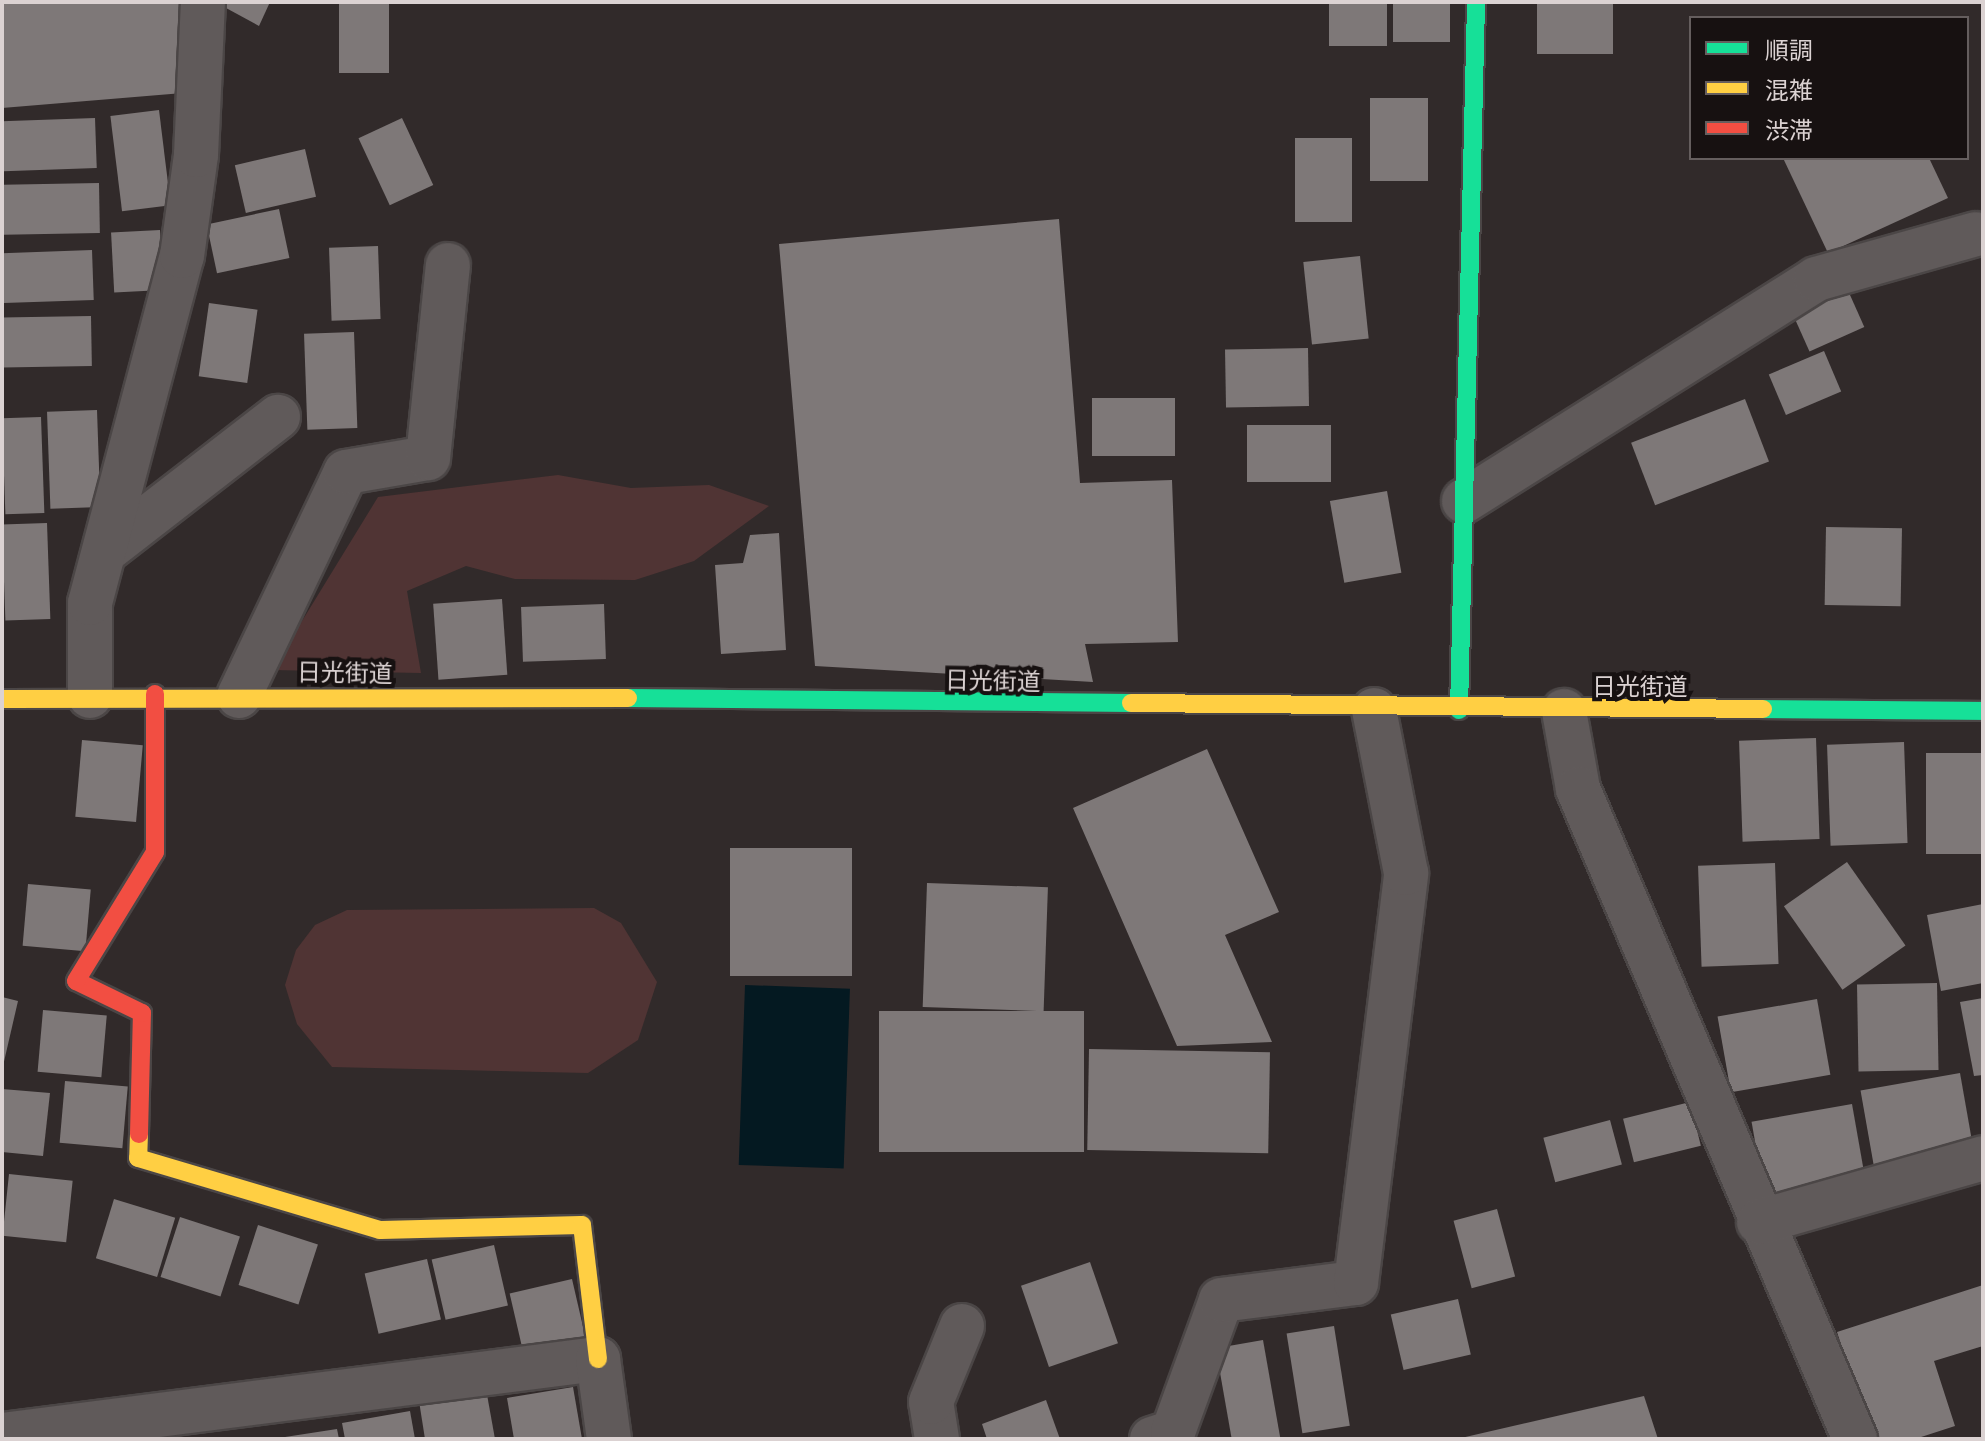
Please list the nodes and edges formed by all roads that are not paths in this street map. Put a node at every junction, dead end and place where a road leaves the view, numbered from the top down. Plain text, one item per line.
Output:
1 (203, 2) edge
2 (1476, 2) edge
3 (1976, 234) dead end
4 (448, 265) dead end
5 (278, 417) dead end
6 (1464, 501) junction
7 (105, 551) junction
8 (155, 694) junction
9 (90, 696) junction
10 (239, 696) junction
11 (2, 699) edge
12 (1374, 710) junction
13 (1459, 710) junction
14 (1564, 711) junction
15 (1983, 711) edge
16 (1983, 1158) edge
17 (1759, 1222) junction
18 (962, 1326) dead end
19 (598, 1359) junction
20 (2, 1435) edge
21 (609, 1439) edge
22 (937, 1439) edge
23 (1152, 1439) edge
24 (1855, 1439) edge

1 - 7 street
2 - 6 main road
3 - 6 street
4 - 10 street
5 - 7 street
6 - 13 main road
7 - 9 street
8 - 9 main road, 日光街道
8 - 10 main road, 日光街道
8 - 19 main road
9 - 11 main road, 日光街道
10 - 12 main road, 日光街道
12 - 13 main road, 日光街道
12 - 23 street
13 - 14 main road, 日光街道
14 - 15 main road, 日光街道
14 - 17 street
16 - 17 street
17 - 24 street
18 - 22 street
19 - 20 street
19 - 21 street

